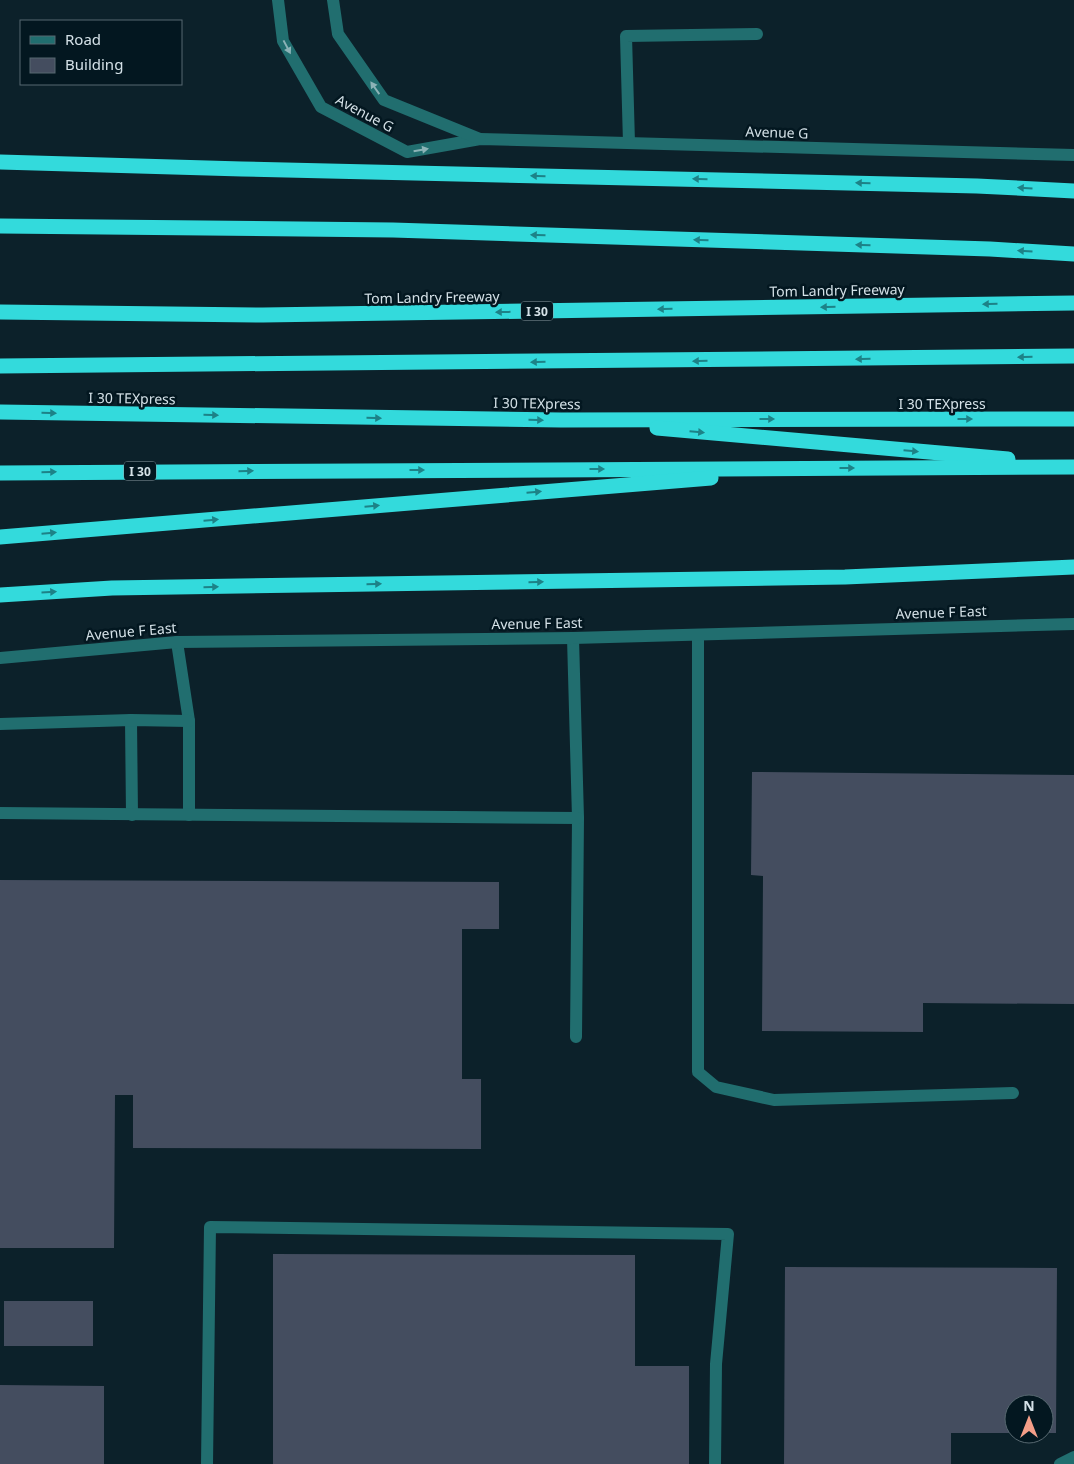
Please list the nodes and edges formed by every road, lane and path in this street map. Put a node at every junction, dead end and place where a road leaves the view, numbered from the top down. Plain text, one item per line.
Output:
1 (278, 0) edge
2 (333, 0) edge
3 (757, 34) dead end
4 (480, 139) junction
5 (629, 142) junction
6 (1074, 155) edge
7 (0, 162) edge
8 (1074, 190) edge
9 (0, 226) edge
10 (1074, 254) edge
11 (1074, 303) edge
12 (0, 312) edge
13 (1074, 356) edge
14 (0, 366) edge
15 (0, 412) edge
16 (1074, 418) edge
17 (561, 420) junction
18 (1074, 466) edge
19 (822, 468) junction
20 (0, 473) edge
21 (0, 537) edge
22 (1074, 567) edge
23 (0, 595) edge
24 (1074, 624) edge
25 (698, 635) junction
26 (573, 638) junction
27 (177, 642) junction
28 (0, 658) edge
29 (131, 720) junction
30 (189, 721) junction
31 (0, 724) edge
32 (0, 814) edge
33 (132, 815) junction
34 (189, 815) junction
35 (578, 818) junction
36 (576, 1037) dead end
37 (1013, 1093) dead end
38 (1074, 1457) edge
39 (207, 1464) edge
40 (715, 1464) edge
41 (1060, 1464) edge

1 -> 4 street, Avenue G
4 -> 2 street, Avenue G
3 - 5 street
4 - 5 street, Avenue G
5 - 6 street, Avenue G
8 -> 7 highway
10 -> 9 highway
11 -> 12 highway, Tom Landry Freeway / I 30
13 -> 14 highway
15 -> 17 highway, I 30 TEXpress
17 -> 16 highway, I 30 TEXpress
17 -> 18 highway
19 -> 18 highway, I 30
20 -> 19 highway, I 30
21 -> 19 highway
23 -> 22 highway
24 - 25 street, Avenue F East
25 - 26 street, Avenue F East
25 - 37 street
26 - 27 street, Avenue F East
26 - 35 street
27 - 28 street, Avenue F East
27 - 30 street
29 - 30 street
29 - 31 street
29 - 33 street
30 - 34 street
32 - 33 street
33 - 34 street
34 - 35 street
35 - 36 street
38 - 41 street
39 - 40 street

